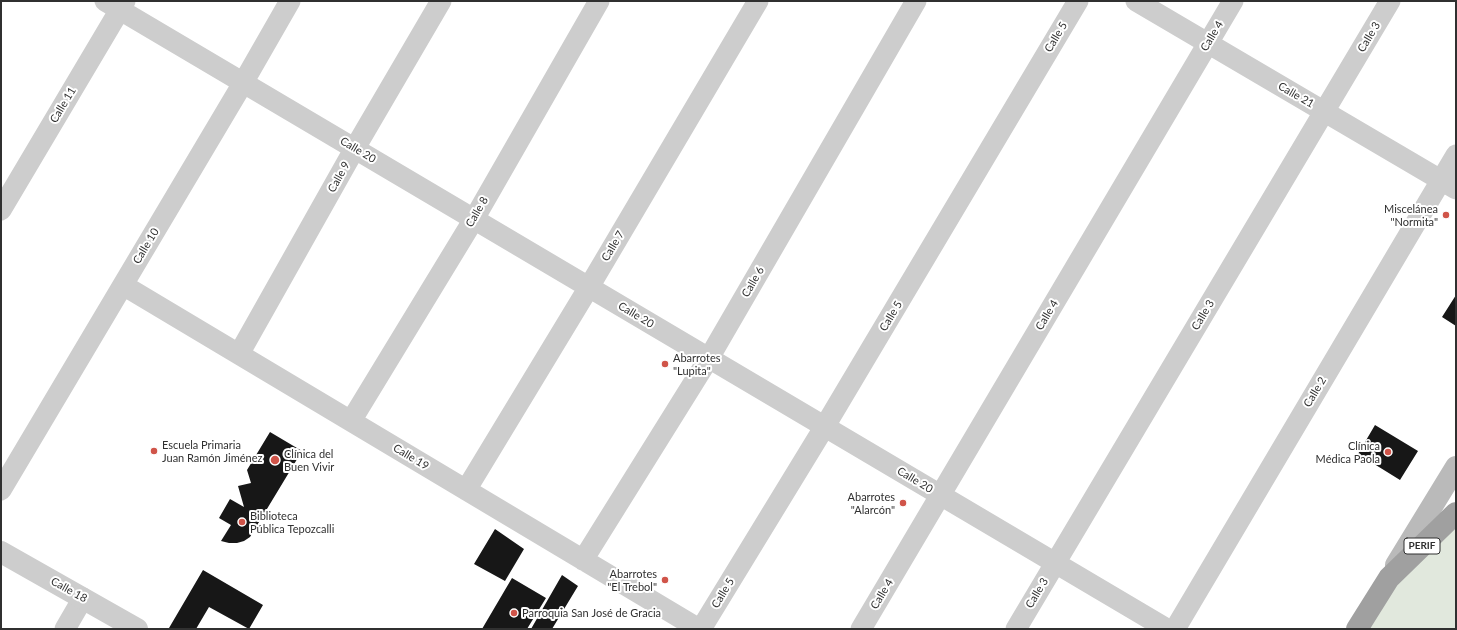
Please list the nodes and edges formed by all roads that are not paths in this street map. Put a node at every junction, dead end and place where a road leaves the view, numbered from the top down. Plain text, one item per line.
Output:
1 (290, 1) edge
2 (441, 1) edge
3 (599, 1) edge
4 (758, 1) edge
5 (916, 1) edge
6 (1078, 1) edge
7 (1136, 1) edge
8 (1233, 1) edge
9 (1390, 1) edge
10 (117, 4) edge
11 (1208, 43) junction
12 (243, 83) junction
13 (1324, 111) junction
14 (355, 148) junction
15 (1456, 155) edge
16 (1449, 184) edge
17 (1, 210) edge
18 (474, 219) junction
19 (123, 285) junction
20 (589, 287) junction
21 (239, 354) junction
22 (709, 358) junction
23 (351, 421) junction
24 (825, 426) junction
25 (1456, 467) edge
26 (1, 490) edge
27 (466, 490) junction
28 (941, 495) junction
29 (1456, 513) edge
30 (1, 552) edge
31 (583, 560) junction
32 (1055, 562) junction
33 (1388, 578) junction
34 (83, 598) junction
35 (65, 629) edge
36 (137, 629) edge
37 (700, 629) edge
38 (861, 629) edge
39 (1016, 629) edge
40 (1168, 629) edge
41 (1175, 629) edge
42 (1357, 629) edge

1 - 12 street, Calle 10
2 - 14 street, Calle 9
3 - 18 street, Calle 8
4 - 20 street, Calle 7
5 - 22 street, Calle 6
6 - 24 street, Calle 5
7 - 11 street, Calle 21
8 - 11 street, Calle 4
9 - 13 street, Calle 3
10 - 12 street, Calle 20
10 - 17 street, Calle 11
11 - 13 street, Calle 21
11 - 28 street, Calle 4
12 - 14 street, Calle 20
12 - 19 street, Calle 10
13 - 16 street, Calle 21
13 - 32 street, Calle 3
14 - 18 street, Calle 20
14 - 21 street, Calle 9
15 - 16 street, Calle 2
16 - 41 street, Calle 2
18 - 20 street, Calle 20
18 - 23 street, Calle 8
19 - 21 street, Calle 19
19 - 26 street, Calle 10
20 - 22 street, Calle 20
20 - 27 street, Calle 7
21 - 23 street, Calle 19
22 - 24 street, Calle 20
22 - 31 street, Calle 6
23 - 27 street, Calle 19
24 - 28 street, Calle 20
24 - 37 street, Calle 5
25 - 33 main road, PERIF
27 - 31 street, Calle 19
28 - 32 street, Calle 20
28 - 38 street, Calle 4
29 - 33 highway, PERIF
30 - 34 street, Calle 18
31 - 37 street, Calle 19
32 - 39 street, Calle 3
32 - 40 street, Calle 20
33 - 42 highway, PERIF
34 - 35 street
34 - 36 street, Calle 18

